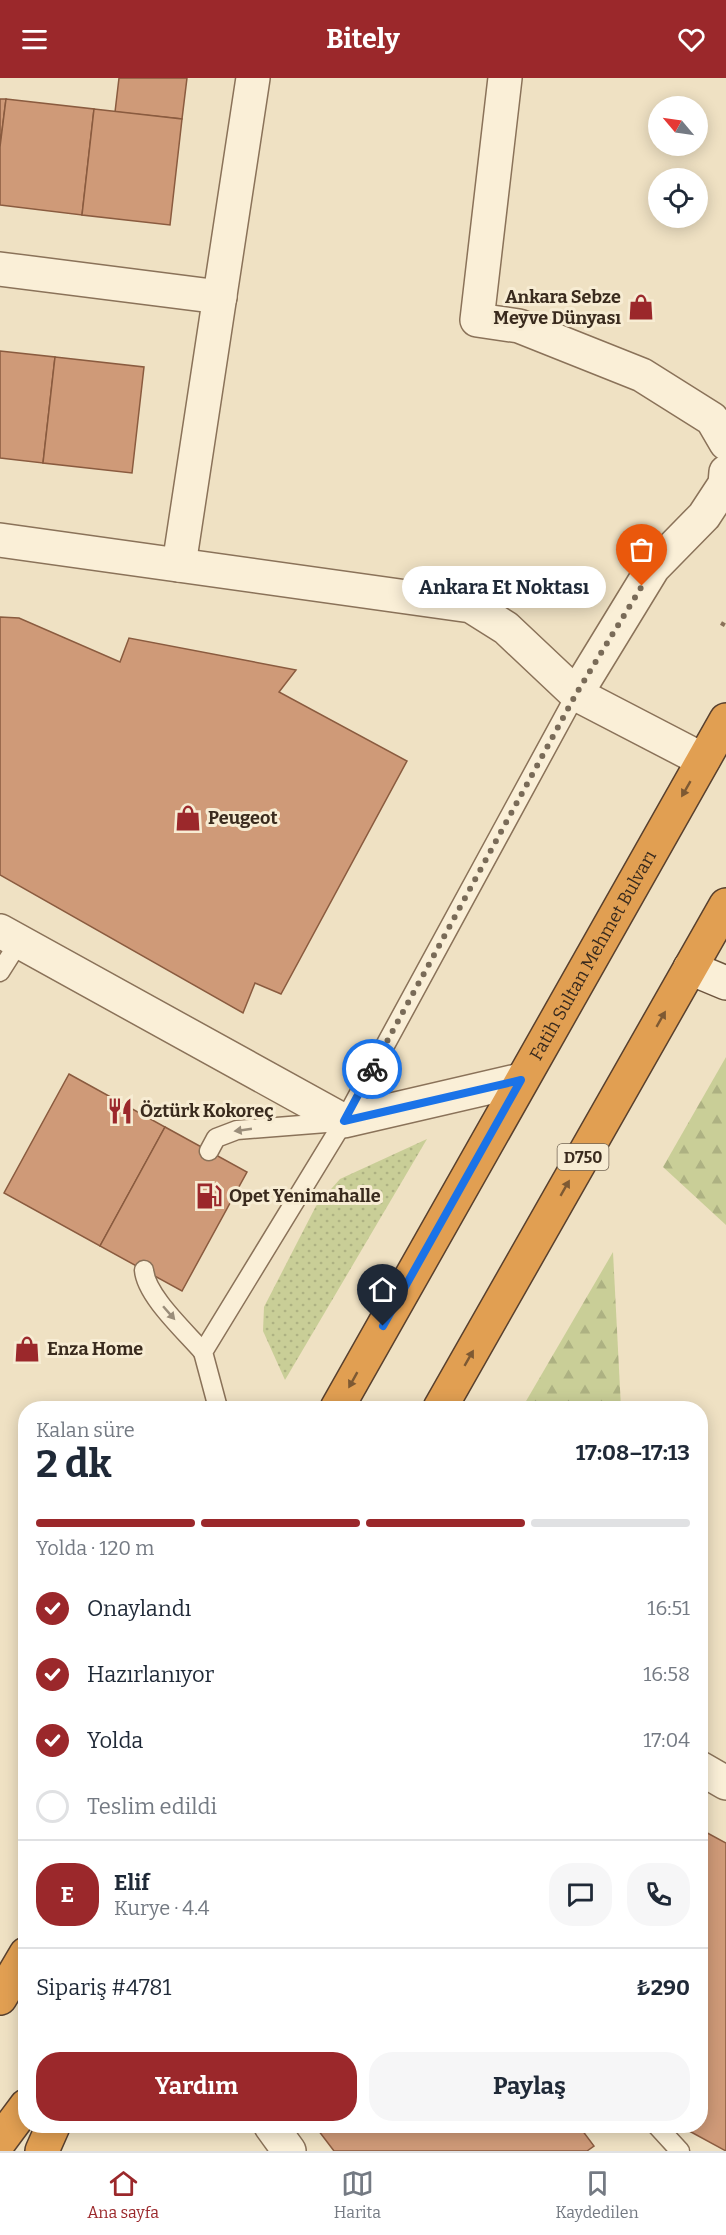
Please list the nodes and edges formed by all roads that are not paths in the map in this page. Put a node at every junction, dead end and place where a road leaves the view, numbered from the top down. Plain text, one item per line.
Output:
1 (253, 78) edge
2 (505, 78) edge
3 (0, 269) edge
4 (220, 297) junction
5 (726, 443) edge
6 (726, 472) edge
7 (0, 540) edge
8 (179, 565) junction
9 (576, 694) junction
10 (726, 720) edge
11 (703, 760) junction
12 (726, 905) edge
13 (9, 937) edge
14 (690, 968) junction
15 (0, 972) edge
16 (726, 983) edge
17 (521, 1080) junction
18 (344, 1121) junction
19 (209, 1151) dead end
20 (144, 1270) dead end
21 (203, 1352) junction
22 (216, 1401) edge
23 (341, 1401) edge
24 (444, 1401) edge
25 (708, 1773) edge
26 (726, 1783) edge
27 (18, 1968) edge
28 (0, 1998) edge
29 (18, 2117) edge
30 (50, 2133) edge
31 (276, 2133) edge
32 (663, 2133) edge
33 (0, 2141) edge
34 (42, 2151) edge
35 (289, 2151) edge
36 (680, 2151) edge

1 - 4 street
2 - 5 street
3 - 4 street
4 - 8 street
6 - 9 street
7 - 8 street
8 - 9 street
9 - 11 street
9 - 18 lane
10 - 11 highway, Fatih Sultan Mehmet Bulvarı
11 -> 17 highway, Fatih Sultan Mehmet Bulvarı
12 - 14 highway, D750
13 - 15 lane
13 - 18 street
14 - 16 street
24 -> 14 highway, D750
17 - 18 street
17 -> 23 highway, Fatih Sultan Mehmet Bulvarı
18 -> 19 lane
18 - 21 lane
20 -> 21 lane
21 - 22 lane
25 - 26 street
27 - 28 highway
29 - 33 highway
30 - 34 highway
31 - 35 street
32 - 36 lane

